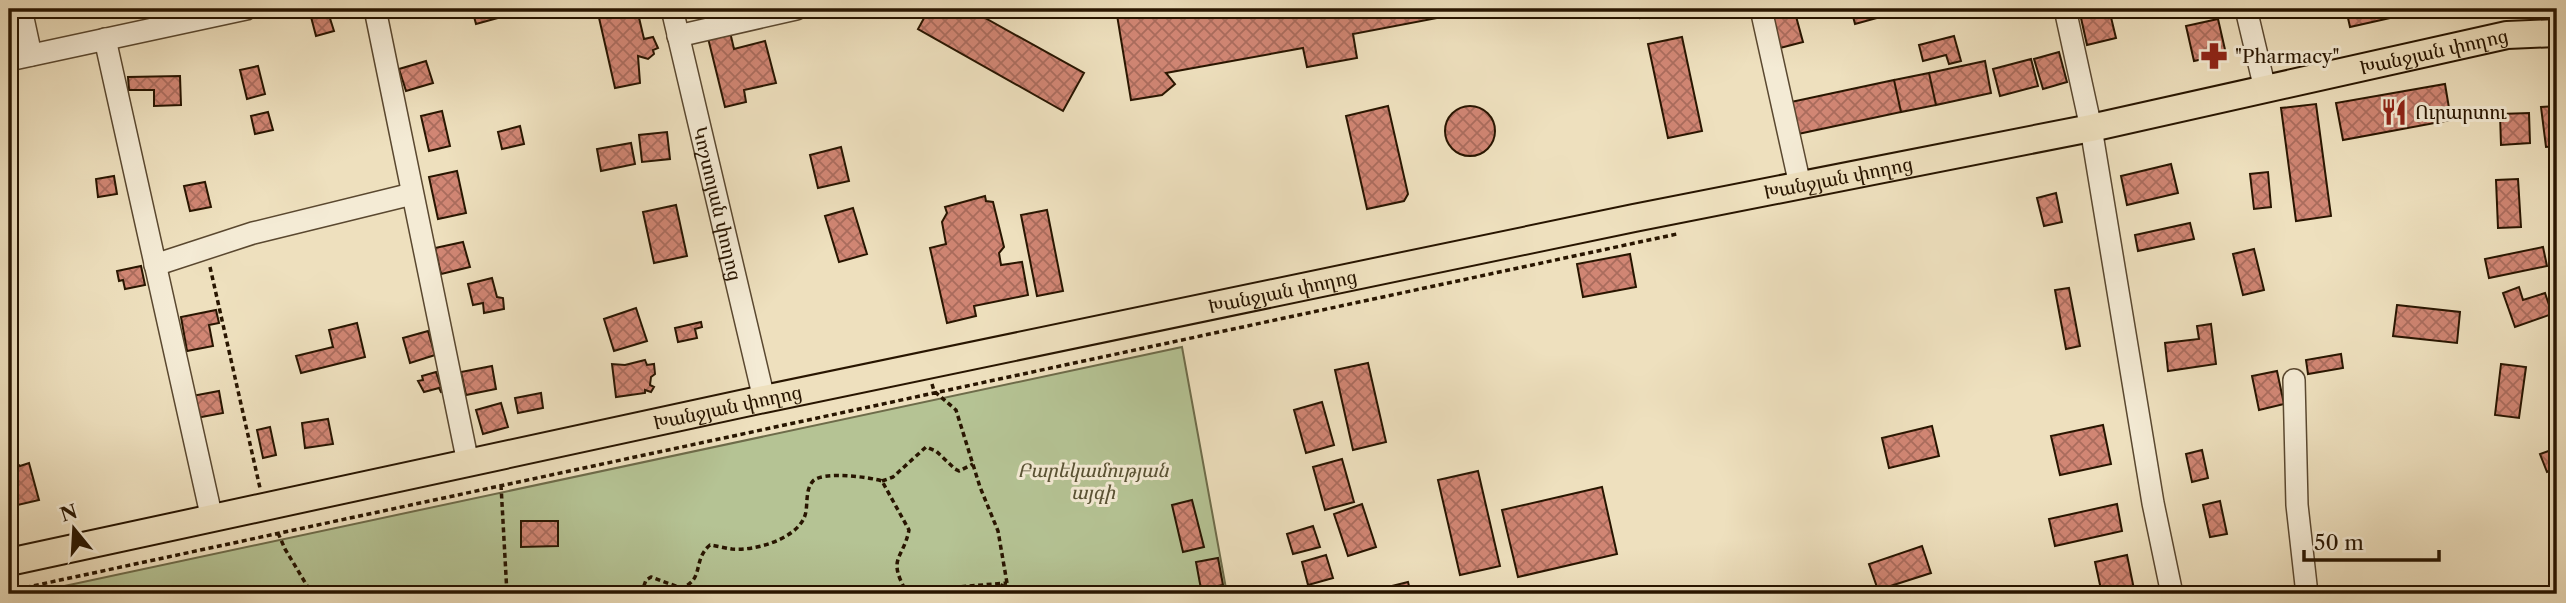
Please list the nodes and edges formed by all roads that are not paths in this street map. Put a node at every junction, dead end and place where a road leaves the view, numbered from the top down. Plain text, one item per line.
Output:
1 (21, 9) edge
2 (246, 9) edge
3 (375, 9) edge
4 (672, 9) edge
5 (796, 9) edge
6 (1761, 9) edge
7 (2065, 9) edge
8 (2246, 9) edge
9 (2557, 33) edge
10 (678, 36) junction
11 (104, 39) junction
12 (31, 55) junction
13 (9, 60) edge
14 (2265, 89) junction
15 (2091, 128) junction
16 (1800, 185) junction
17 (412, 194) junction
18 (155, 265) junction
19 (2294, 380) dead end
20 (764, 399) junction
21 (467, 463) junction
22 (212, 519) junction
23 (9, 562) edge
24 (2172, 594) edge
25 (2307, 594) edge

1 - 12 street
2 - 11 street
3 - 17 street
4 - 10 street, Կոշտոյան փողոց
5 - 10 street
6 - 16 street
7 - 15 street
8 - 14 street
9 - 14 main road, Խանջյան փողոց
10 - 20 street, Կոշտոյան փողոց
11 - 12 street
11 - 18 street
12 - 13 street
14 - 15 main road, Խանջյան փողոց
15 - 16 main road, Խանջյան փողոց
15 - 24 street
16 - 20 main road, Խանջյան փողոց
17 - 18 street
17 - 21 street
18 - 22 street
19 - 25 street
20 - 21 main road, Խանջյան փողոց
21 - 22 main road, Խանջյան փողոց
22 - 23 main road, Խանջյան փողոց

